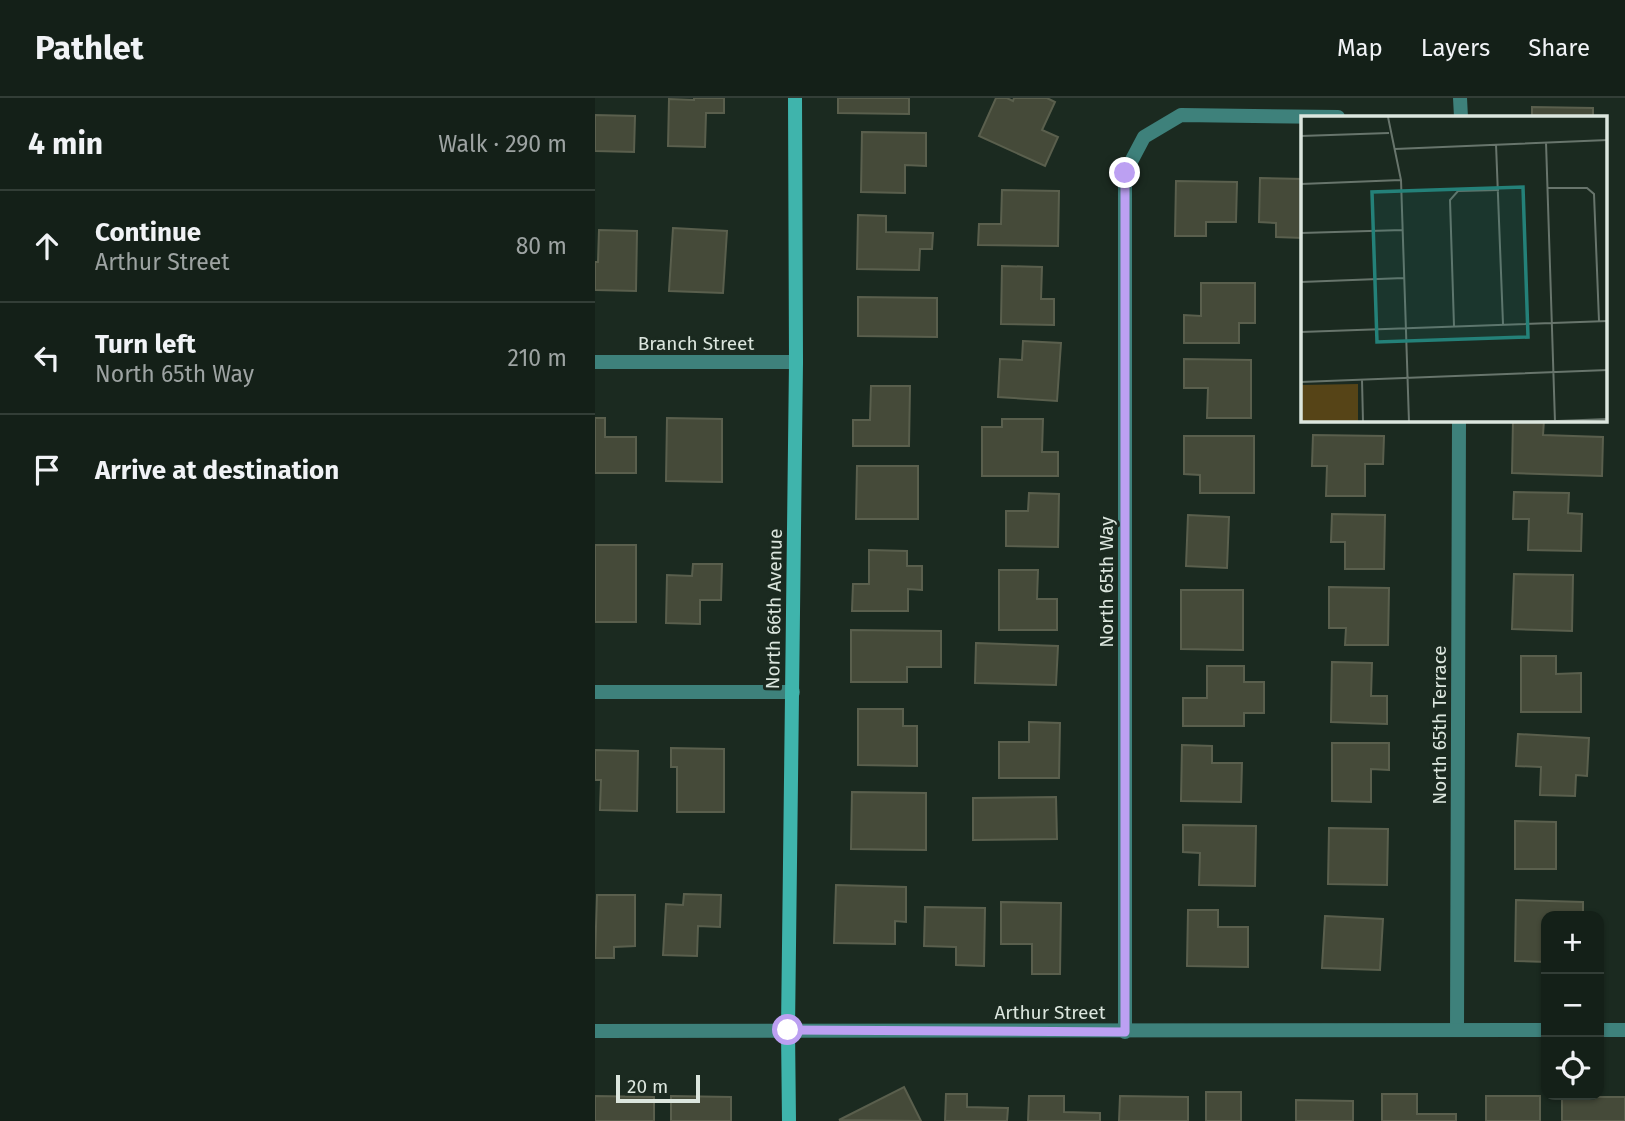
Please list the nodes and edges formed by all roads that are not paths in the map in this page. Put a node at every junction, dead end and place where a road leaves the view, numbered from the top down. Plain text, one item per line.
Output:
1 (795, 98) edge
2 (1460, 98) edge
3 (1461, 116) edge
4 (1301, 117) edge
5 (595, 362) edge
6 (796, 362) junction
7 (1459, 422) edge
8 (595, 692) edge
9 (793, 692) junction
10 (788, 1030) junction
11 (1457, 1030) junction
12 (1541, 1030) edge
13 (1604, 1030) edge
14 (1625, 1030) edge
15 (595, 1031) edge
16 (1125, 1032) junction
17 (789, 1121) edge

1 - 6 street, North 66th Avenue
2 - 3 street
4 - 16 street, North 65th Way
5 - 6 street, Branch Street
6 - 9 street, North 66th Avenue
7 - 11 street, North 65th Terrace
8 - 9 street
9 - 10 street, North 66th Avenue
10 - 15 street, Arthur Street
10 - 16 street, Arthur Street
10 - 17 street, North 66th Avenue
11 - 12 street, Arthur Street
11 - 16 street, Arthur Street
13 - 14 street

